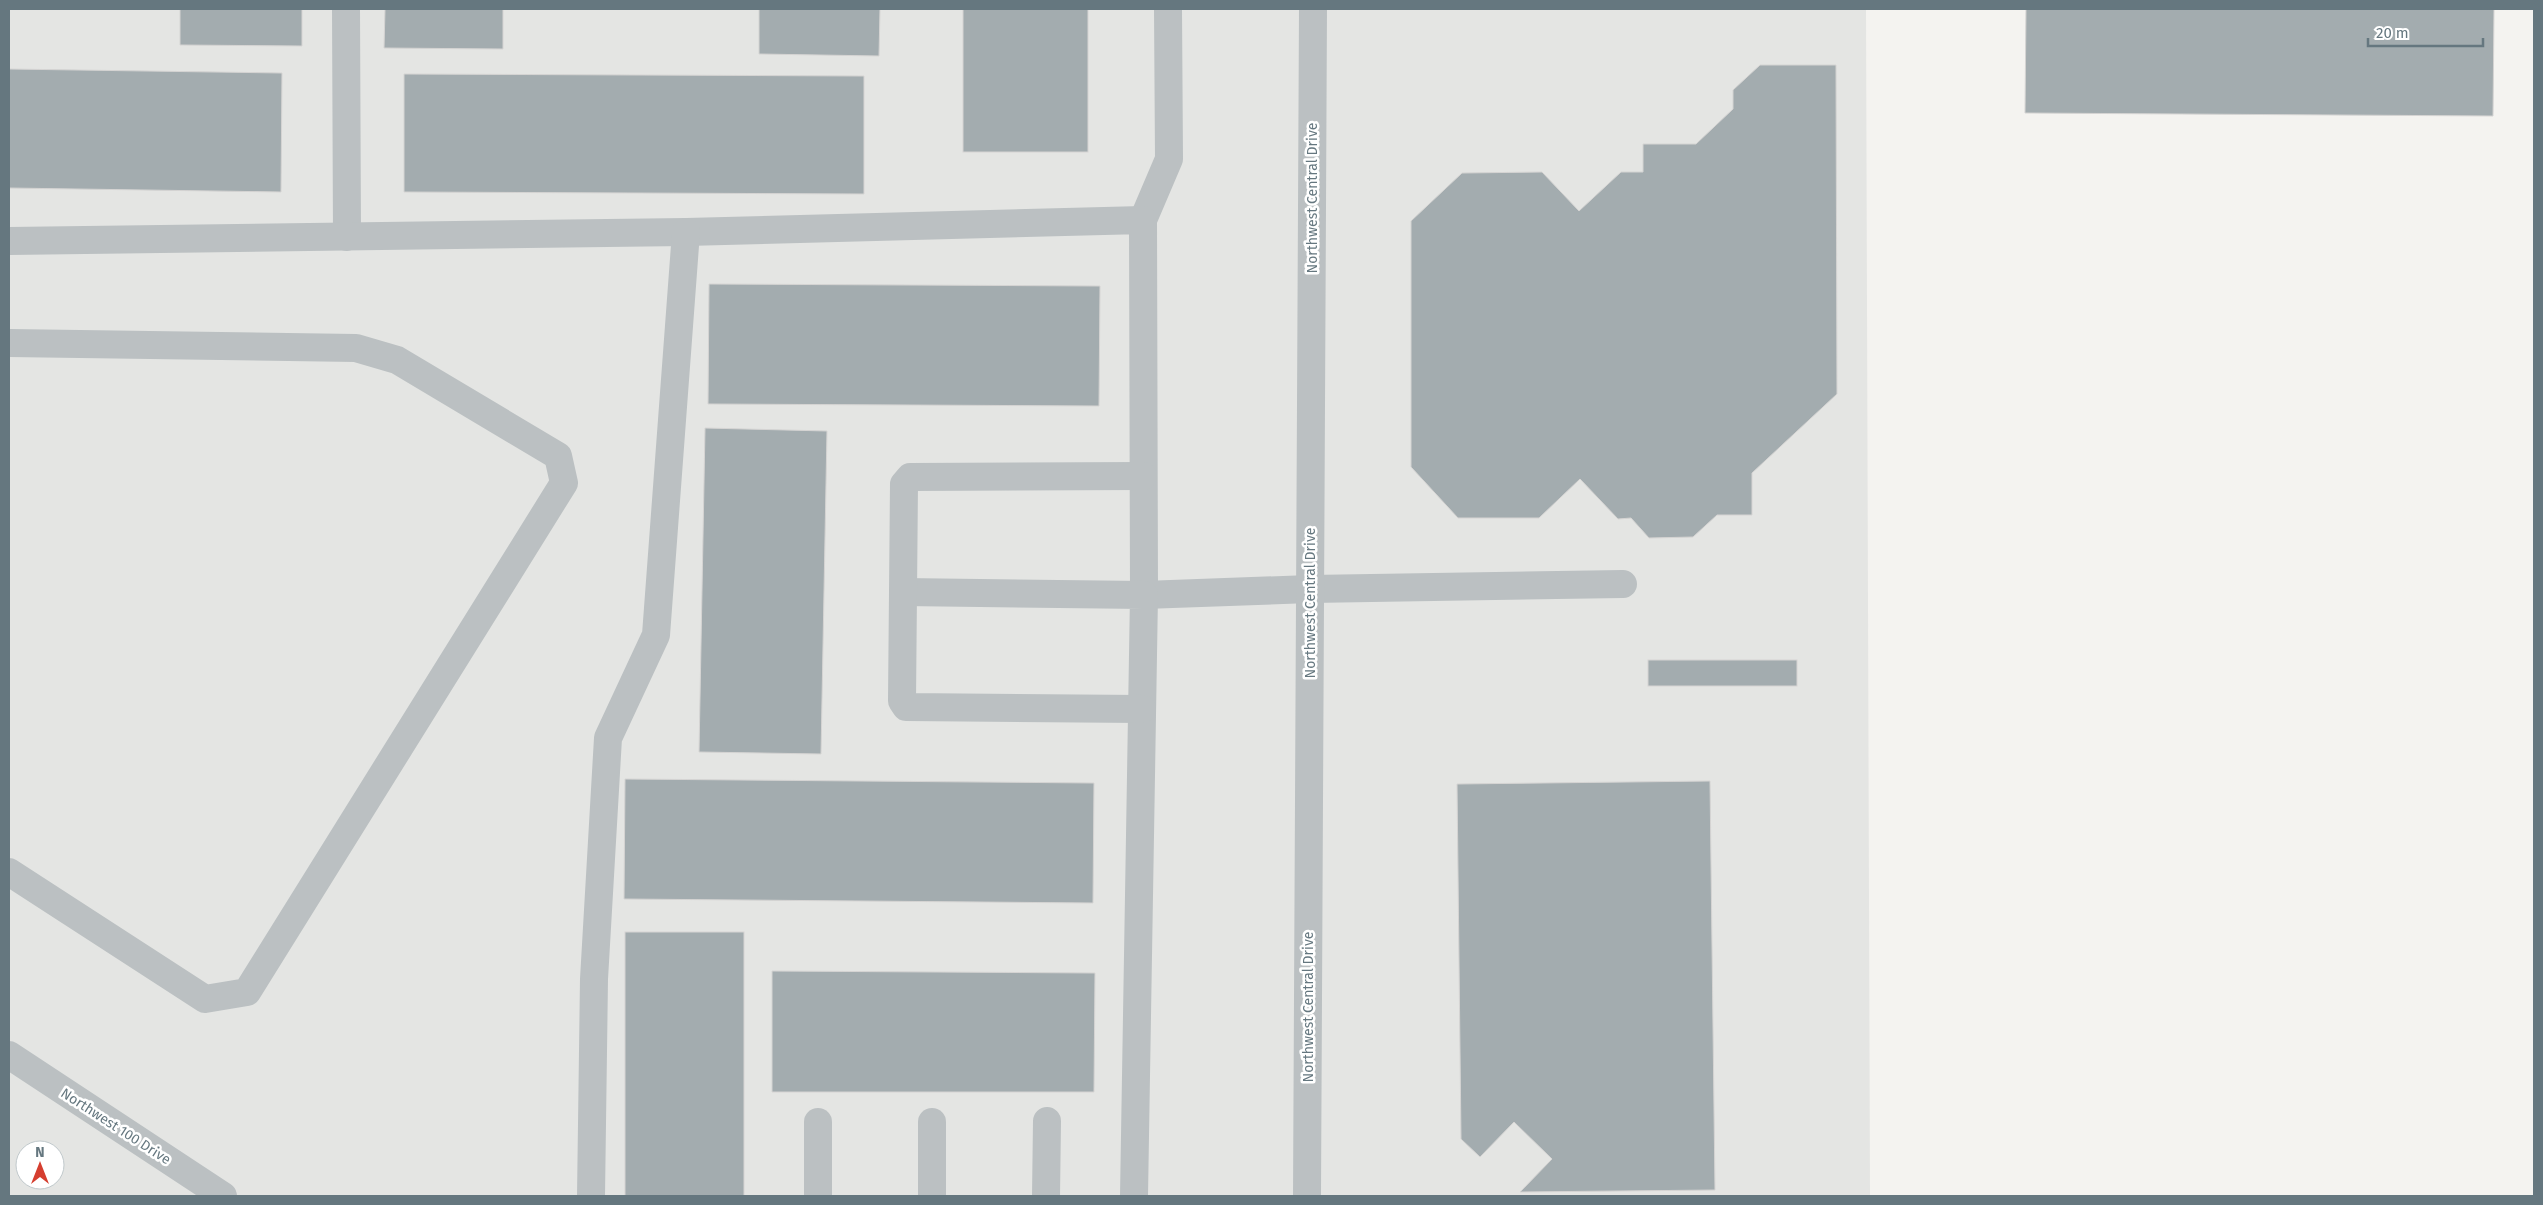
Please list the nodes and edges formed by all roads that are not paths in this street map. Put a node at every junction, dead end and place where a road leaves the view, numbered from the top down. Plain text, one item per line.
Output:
1 (346, 9) edge
2 (1168, 9) edge
3 (1313, 9) edge
4 (1142, 220) junction
5 (686, 232) junction
6 (347, 238) junction
7 (9, 241) edge
8 (9, 343) edge
9 (1143, 476) junction
10 (1623, 584) dead end
11 (1310, 590) junction
12 (903, 592) junction
13 (1144, 595) junction
14 (1142, 709) junction
15 (9, 872) edge
16 (9, 1055) edge
17 (1046, 1121) dead end
18 (818, 1122) dead end
19 (932, 1122) dead end
20 (223, 1196) edge
21 (590, 1196) edge
22 (818, 1196) edge
23 (932, 1196) edge
24 (1046, 1196) edge
25 (1134, 1196) edge
26 (1306, 1196) edge

1 - 6 street
2 - 4 street
3 - 11 street, Northwest Central Drive
4 - 5 street
4 - 9 street
5 - 6 street
5 - 21 street
6 - 7 street
8 - 15 street
9 - 12 street
9 - 13 street
10 - 11 street
11 - 13 street
11 - 26 street, Northwest Central Drive
12 - 13 street
12 - 14 street
13 - 14 street
14 - 25 street
16 - 20 street, Northwest 100 Drive
17 - 24 street
18 - 22 street
19 - 23 street

